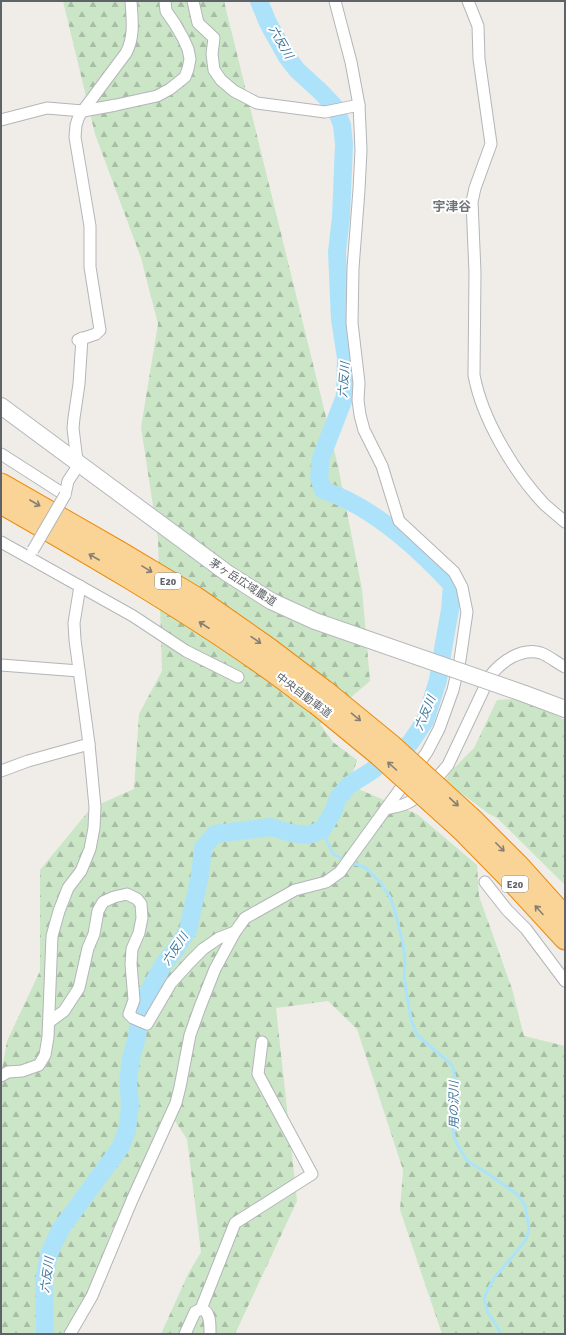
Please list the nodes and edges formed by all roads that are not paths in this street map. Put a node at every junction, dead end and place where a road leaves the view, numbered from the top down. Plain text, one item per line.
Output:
1 (131, 1) edge
2 (165, 1) edge
3 (193, 1) edge
4 (335, 1) edge
5 (468, 1) edge
6 (359, 105) junction
7 (83, 111) junction
8 (1, 120) edge
9 (1, 406) edge
10 (1, 454) edge
11 (78, 462) junction
12 (1, 484) edge
13 (65, 495) junction
14 (1, 503) edge
15 (565, 522) edge
16 (1, 542) edge
17 (31, 554) junction
18 (80, 586) junction
19 (1, 665) edge
20 (565, 667) edge
21 (79, 671) junction
22 (238, 677) dead end
23 (321, 698) junction
24 (565, 709) edge
25 (89, 744) junction
26 (1, 770) edge
27 (386, 809) junction
28 (467, 824) junction
29 (485, 882) dead end
30 (565, 917) edge
31 (235, 932) junction
32 (565, 939) edge
33 (564, 977) edge
34 (49, 1022) junction
35 (262, 1042) dead end
36 (1, 1076) edge
37 (201, 1309) junction
38 (70, 1334) edge
39 (185, 1334) edge
40 (210, 1334) edge

1 - 7 street
2 - 7 street
3 - 6 street
4 - 6 street
5 - 15 street
6 - 27 street
7 - 8 street
7 - 11 street
9 - 11 street, 茅ヶ岳広域農道
10 - 13 street
11 - 13 street
11 - 24 street, 茅ヶ岳広域農道, bridge
12 -> 23 highway, 中央自動車道 / E20
13 - 17 street, bridge
23 -> 14 highway, 中央自動車道 / E20
16 - 17 street
17 - 18 street
18 - 21 street
18 - 22 street
19 - 21 street
20 - 27 street
21 - 25 street
23 - 28 highway, 中央自動車道 / E20, bridge
25 - 26 street
25 - 34 street
27 - 31 street
28 -> 30 highway, 中央自動車道 / E20
32 -> 28 highway, 中央自動車道 / E20
29 - 33 street
31 - 34 street
31 - 38 street
34 - 36 street
35 - 37 street
37 - 39 street
37 - 40 street

